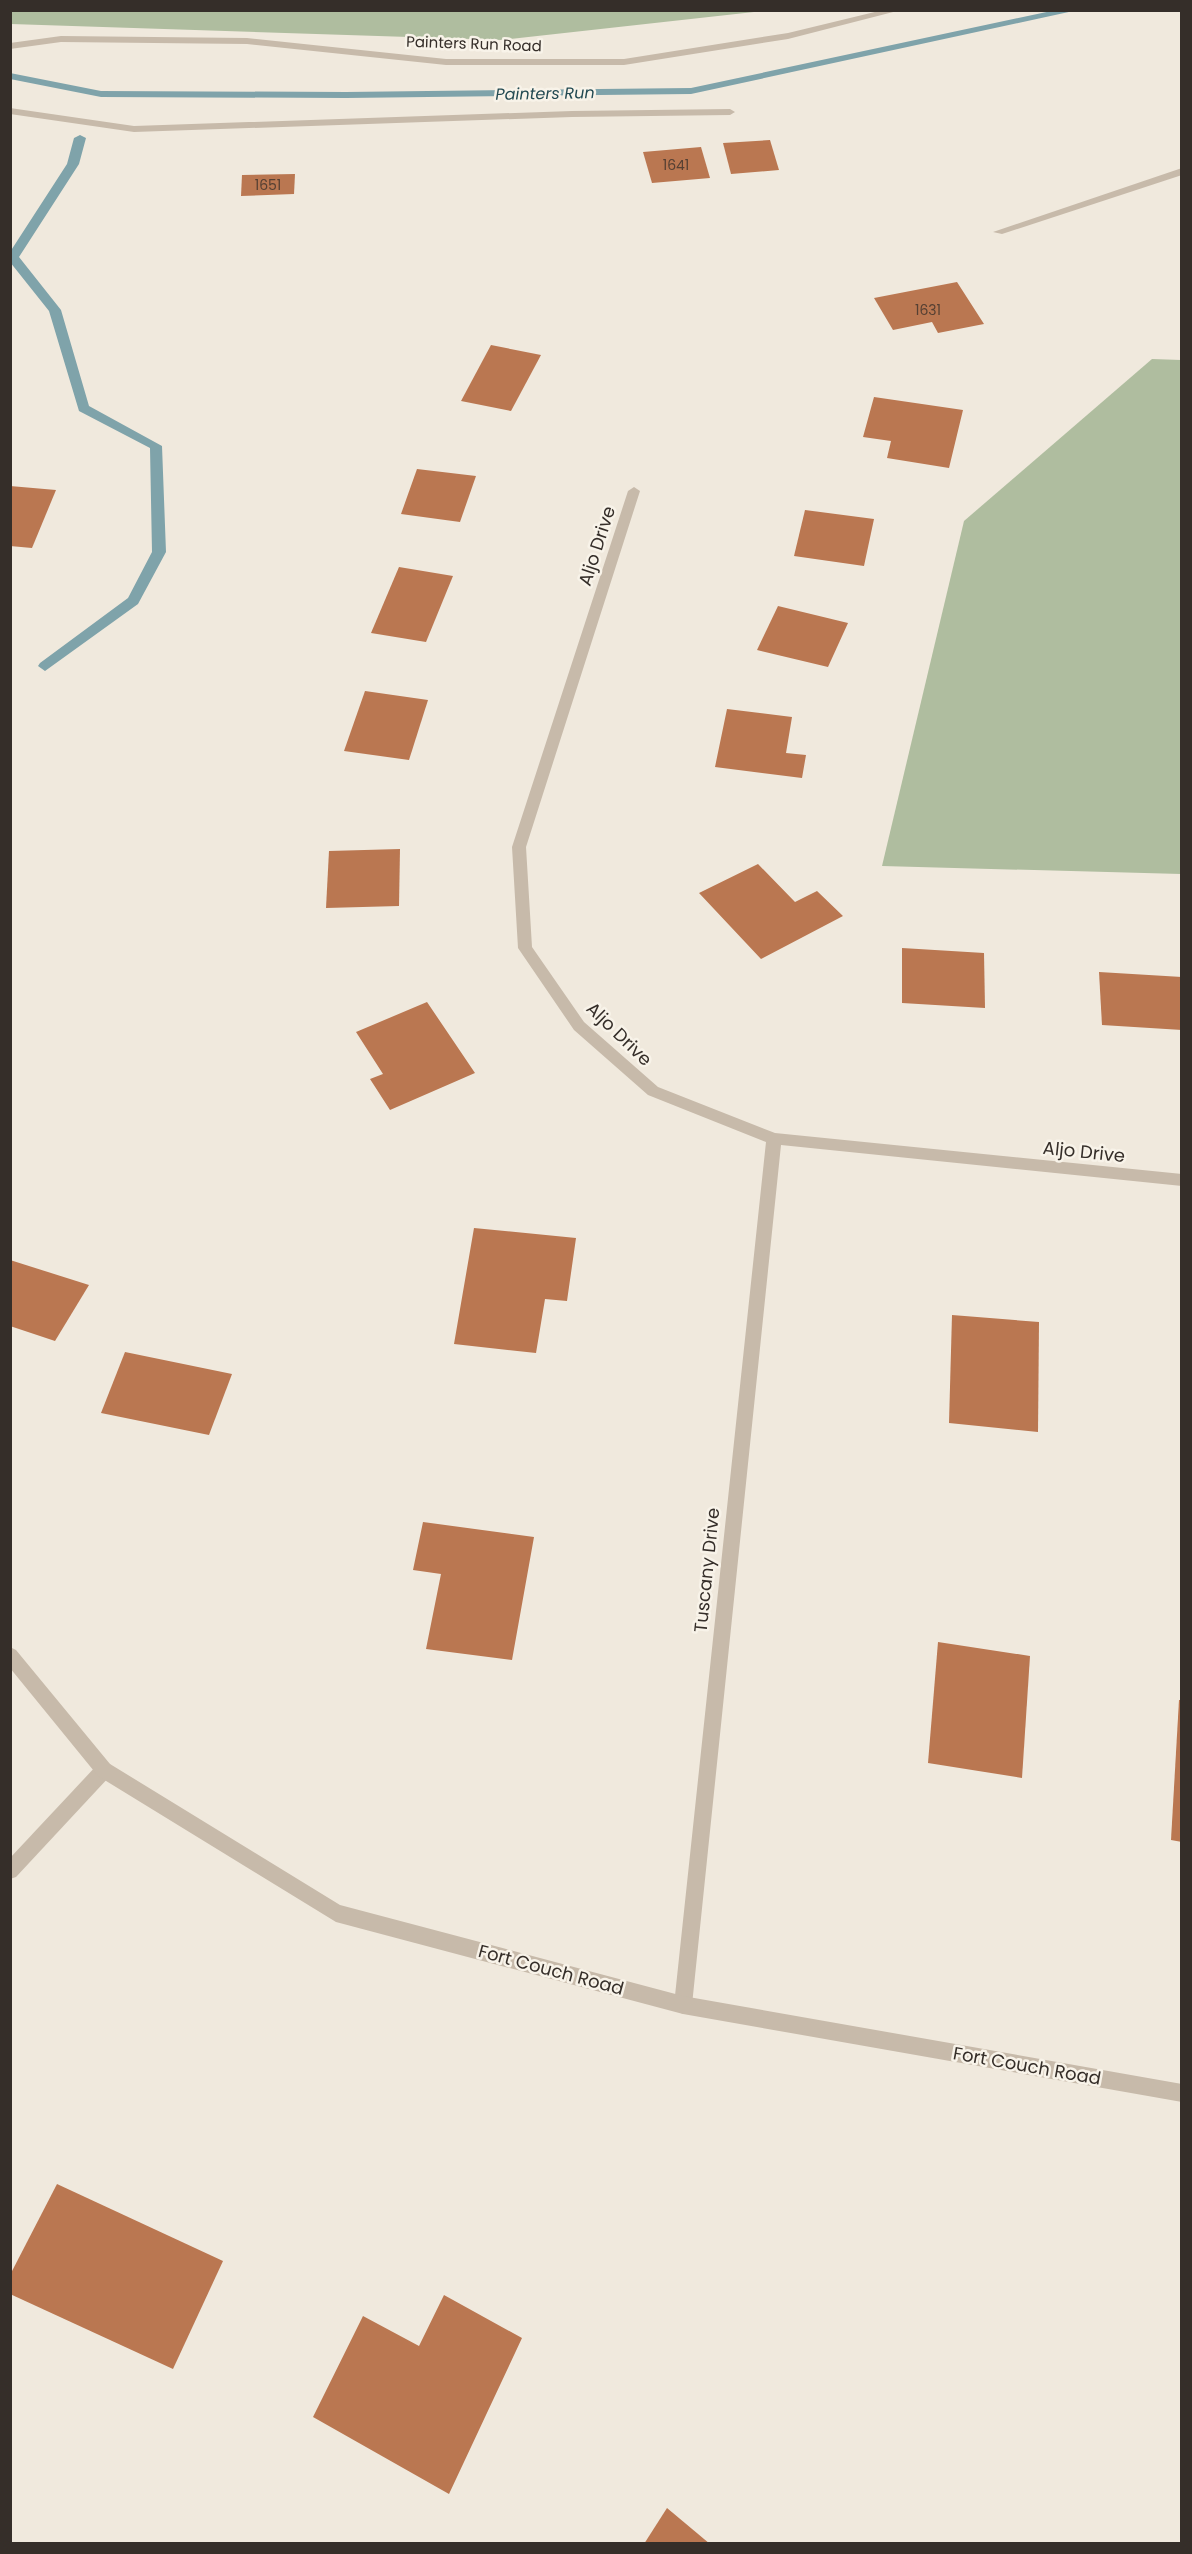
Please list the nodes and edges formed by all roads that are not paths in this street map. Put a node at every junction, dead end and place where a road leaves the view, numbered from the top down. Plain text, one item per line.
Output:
1 (897, 10) edge
2 (10, 46) edge
3 (10, 111) edge
4 (730, 112) dead end
5 (1182, 171) edge
6 (998, 232) dead end
7 (634, 491) dead end
8 (774, 1139) junction
9 (1182, 1180) edge
10 (10, 1655) edge
11 (104, 1770) junction
12 (10, 1871) edge
13 (683, 2005) junction
14 (1182, 2093) edge

1 - 2 street, Painters Run Road
3 - 4 street
5 - 6 street
7 - 8 street, Aljo Drive
8 - 9 street, Aljo Drive
8 - 13 street, Tuscany Drive
10 - 11 street, Fort Couch Road
11 - 12 street
11 - 13 street, Fort Couch Road
13 - 14 street, Fort Couch Road

